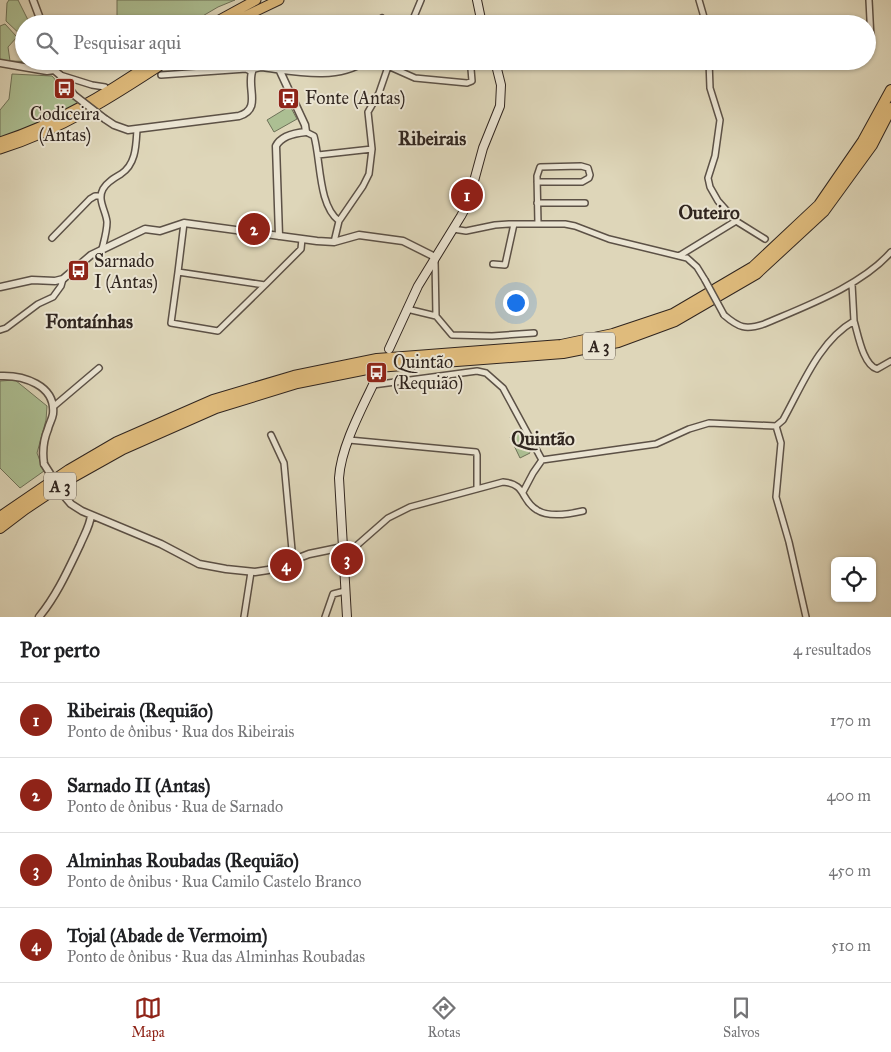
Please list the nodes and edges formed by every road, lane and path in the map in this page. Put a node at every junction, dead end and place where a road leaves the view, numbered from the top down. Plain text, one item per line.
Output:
1 (33, 0) edge
2 (256, 0) edge
3 (279, 0) edge
4 (421, 0) edge
5 (699, 0) edge
6 (869, 0) edge
7 (39, 15) edge
8 (228, 15) edge
9 (248, 15) edge
10 (415, 15) edge
11 (703, 15) edge
12 (870, 15) edge
13 (0, 63) edge
14 (15, 66) edge
15 (41, 70) edge
16 (54, 70) joint
17 (141, 70) edge
18 (153, 70) edge
19 (232, 70) edge
20 (248, 70) edge
21 (279, 70) edge
22 (288, 70) edge
23 (348, 70) edge
24 (387, 70) edge
25 (401, 70) edge
26 (471, 70) edge
27 (497, 70) edge
28 (709, 70) edge
29 (252, 72) joint
30 (60, 75) junction
31 (161, 75) dead end
32 (105, 87) dead end
33 (891, 90) edge
34 (891, 108) edge
35 (137, 129) junction
36 (306, 132) junction
37 (0, 142) edge
38 (0, 149) edge
39 (372, 149) junction
40 (318, 155) junction
41 (537, 182) junction
42 (101, 196) junction
43 (537, 203) junction
44 (585, 203) dead end
45 (339, 221) junction
46 (736, 221) junction
47 (184, 224) junction
48 (514, 224) junction
49 (538, 224) junction
50 (452, 229) junction
51 (279, 236) junction
52 (52, 238) dead end
53 (302, 239) junction
54 (765, 239) dead end
55 (334, 242) junction
56 (102, 249) junction
57 (891, 252) edge
58 (680, 256) junction
59 (435, 257) junction
60 (492, 264) dead end
61 (178, 272) junction
62 (63, 280) junction
63 (852, 284) junction
64 (265, 285) junction
65 (0, 287) edge
66 (406, 309) junction
67 (436, 316) junction
68 (854, 321) junction
69 (0, 330) edge
70 (534, 333) dead end
71 (389, 349) dead end
72 (891, 361) edge
73 (98, 368) dead end
74 (380, 370) dead end
75 (0, 376) edge
76 (373, 385) junction
77 (52, 407) junction
78 (776, 426) junction
79 (271, 435) dead end
80 (349, 440) junction
81 (542, 460) junction
82 (477, 489) junction
83 (523, 492) junction
84 (584, 511) dead end
85 (91, 515) junction
86 (0, 517) edge
87 (0, 528) edge
88 (343, 548) junction
89 (293, 561) junction
90 (251, 572) junction
91 (345, 591) junction
92 (39, 617) edge
93 (244, 617) edge
94 (325, 617) edge
95 (347, 617) edge
96 (806, 617) edge

1 - 7 street
2 - 8 highway
3 - 9 highway
4 - 10 street
5 - 11 street
6 - 12 street
13 - 14 street
15 - 16 street
16 - 30 street
17 - 37 highway
18 - 38 highway
19 - 31 street
20 - 29 street
21 - 36 street
22 - 23 street
24 - 39 street
25 - 26 street
27 - 50 main road
28 - 46 street
29 - 35 street
30 - 32 street
30 - 35 street, bridge
33 - 86 highway, A 3
34 - 87 highway, A 3
35 - 42 street
36 - 40 street
36 - 51 street
39 - 40 street
39 - 45 street
40 - 45 street
41 - 41 street
41 - 43 street
42 - 52 street
42 - 56 street
43 - 44 street
43 - 49 street
45 - 55 street
46 - 54 street
46 - 58 street
47 - 51 street
47 - 56 street
47 - 61 street
48 - 49 street
48 - 50 street
48 - 60 street
49 - 58 street
50 - 59 main road
51 - 53 street
53 - 55 street
53 - 64 street
55 - 59 street
56 - 62 street
57 - 63 street
58 - 63 street, bridge
59 - 66 main road
59 - 67 street
61 - 64 street
61 - 64 street
62 - 65 street
62 - 69 street
63 - 68 street
66 - 67 street
66 - 71 main road
67 - 70 street
68 - 72 street
68 - 78 street
73 - 77 street
74 - 76 main road
75 - 77 street
76 - 80 main road
76 - 81 street
77 - 85 street, bridge
78 - 81 street
78 - 96 street
79 - 89 street
80 - 82 street
80 - 88 main road
81 - 83 street
82 - 83 street
82 - 88 street
83 - 84 street
85 - 90 street
85 - 92 street
88 - 89 street
88 - 91 main road
89 - 90 street
90 - 93 street
91 - 94 street
91 - 95 main road

